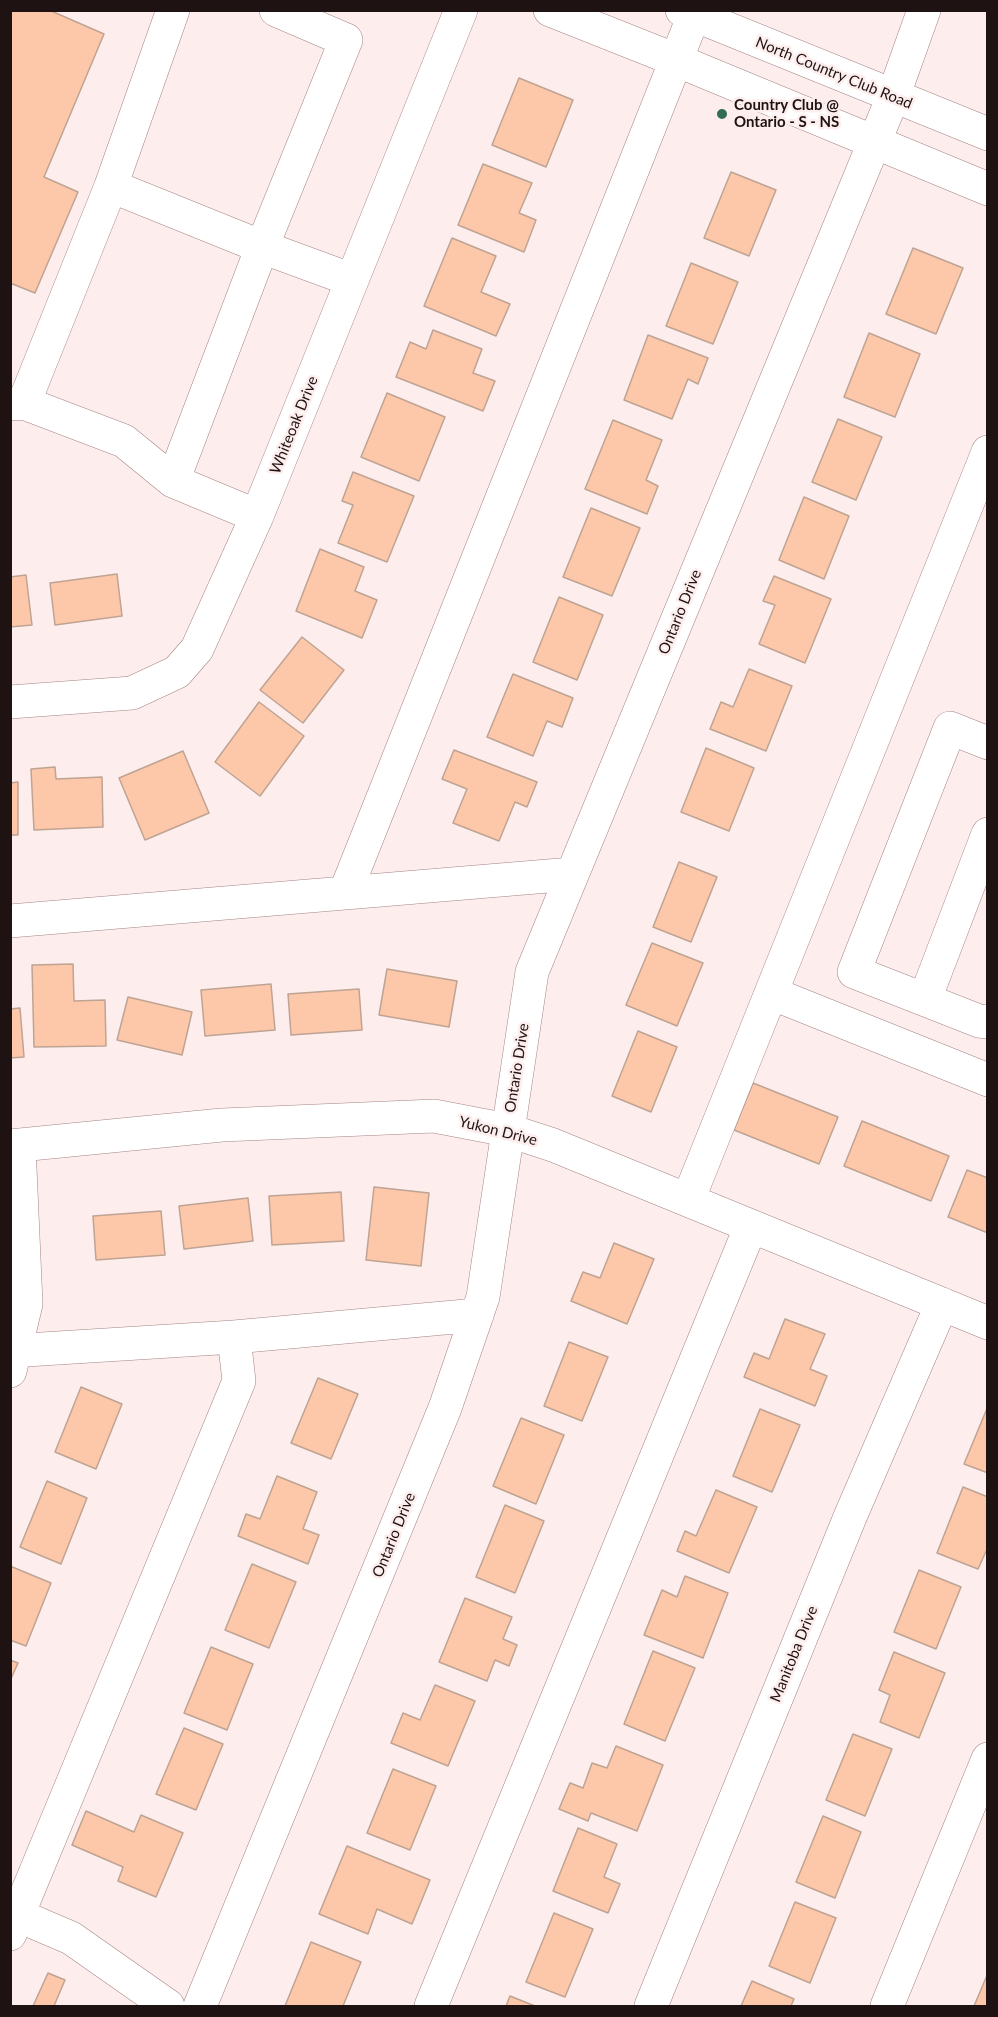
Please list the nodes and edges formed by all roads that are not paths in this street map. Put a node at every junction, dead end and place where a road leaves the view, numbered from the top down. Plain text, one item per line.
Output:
1 (173, 10) edge
2 (276, 10) edge
3 (461, 10) edge
4 (550, 10) edge
5 (924, 10) edge
6 (690, 12) edge
7 (676, 60) junction
8 (893, 97) junction
9 (987, 134) edge
10 (874, 141) junction
11 (111, 186) junction
12 (987, 189) edge
13 (262, 247) junction
14 (352, 280) junction
15 (17, 404) edge
16 (987, 452) edge
17 (173, 481) junction
18 (257, 516) junction
19 (10, 702) edge
20 (987, 743) edge
21 (987, 834) edge
22 (572, 874) junction
23 (345, 893) junction
24 (10, 921) edge
25 (771, 993) junction
26 (925, 999) junction
27 (987, 1022) edge
28 (987, 1080) edge
29 (507, 1130) junction
30 (15, 1145) edge
31 (688, 1200) junction
32 (751, 1226) junction
33 (942, 1304) junction
34 (477, 1314) junction
35 (987, 1323) edge
36 (234, 1337) junction
37 (12, 1358) edge
38 (987, 1759) edge
39 (13, 1921) edge
40 (168, 2007) edge
41 (200, 2007) edge
42 (431, 2007) edge
43 (651, 2007) edge
44 (887, 2007) edge

1 - 11 street
2 - 13 street
3 - 14 street, Whiteoak Drive
4 - 7 street
5 - 8 street, Ontario Drive
6 - 7 street
6 - 8 street, North Country Club Road
7 - 10 street
7 - 23 street
8 - 9 street, North Country Club Road
8 - 10 street, Ontario Drive
10 - 12 street
10 - 22 street, Ontario Drive
11 - 13 street
11 - 15 street
13 - 14 street
13 - 17 street
14 - 18 street, Whiteoak Drive
15 - 17 street
16 - 25 street
17 - 18 street
18 - 19 street, Whiteoak Drive
20 - 26 street
21 - 26 street
22 - 23 street
22 - 29 street, Ontario Drive
23 - 24 street
25 - 28 street
25 - 31 street
26 - 27 street
29 - 30 street, Yukon Drive
29 - 31 street, Yukon Drive
29 - 34 street, Ontario Drive
30 - 37 street
31 - 32 street, Yukon Drive
32 - 33 street, Yukon Drive
32 - 42 street
33 - 35 street, Yukon Drive
33 - 43 street, Manitoba Drive
34 - 36 street
34 - 41 street, Ontario Drive
36 - 37 street
36 - 39 street
38 - 44 street
39 - 40 street

